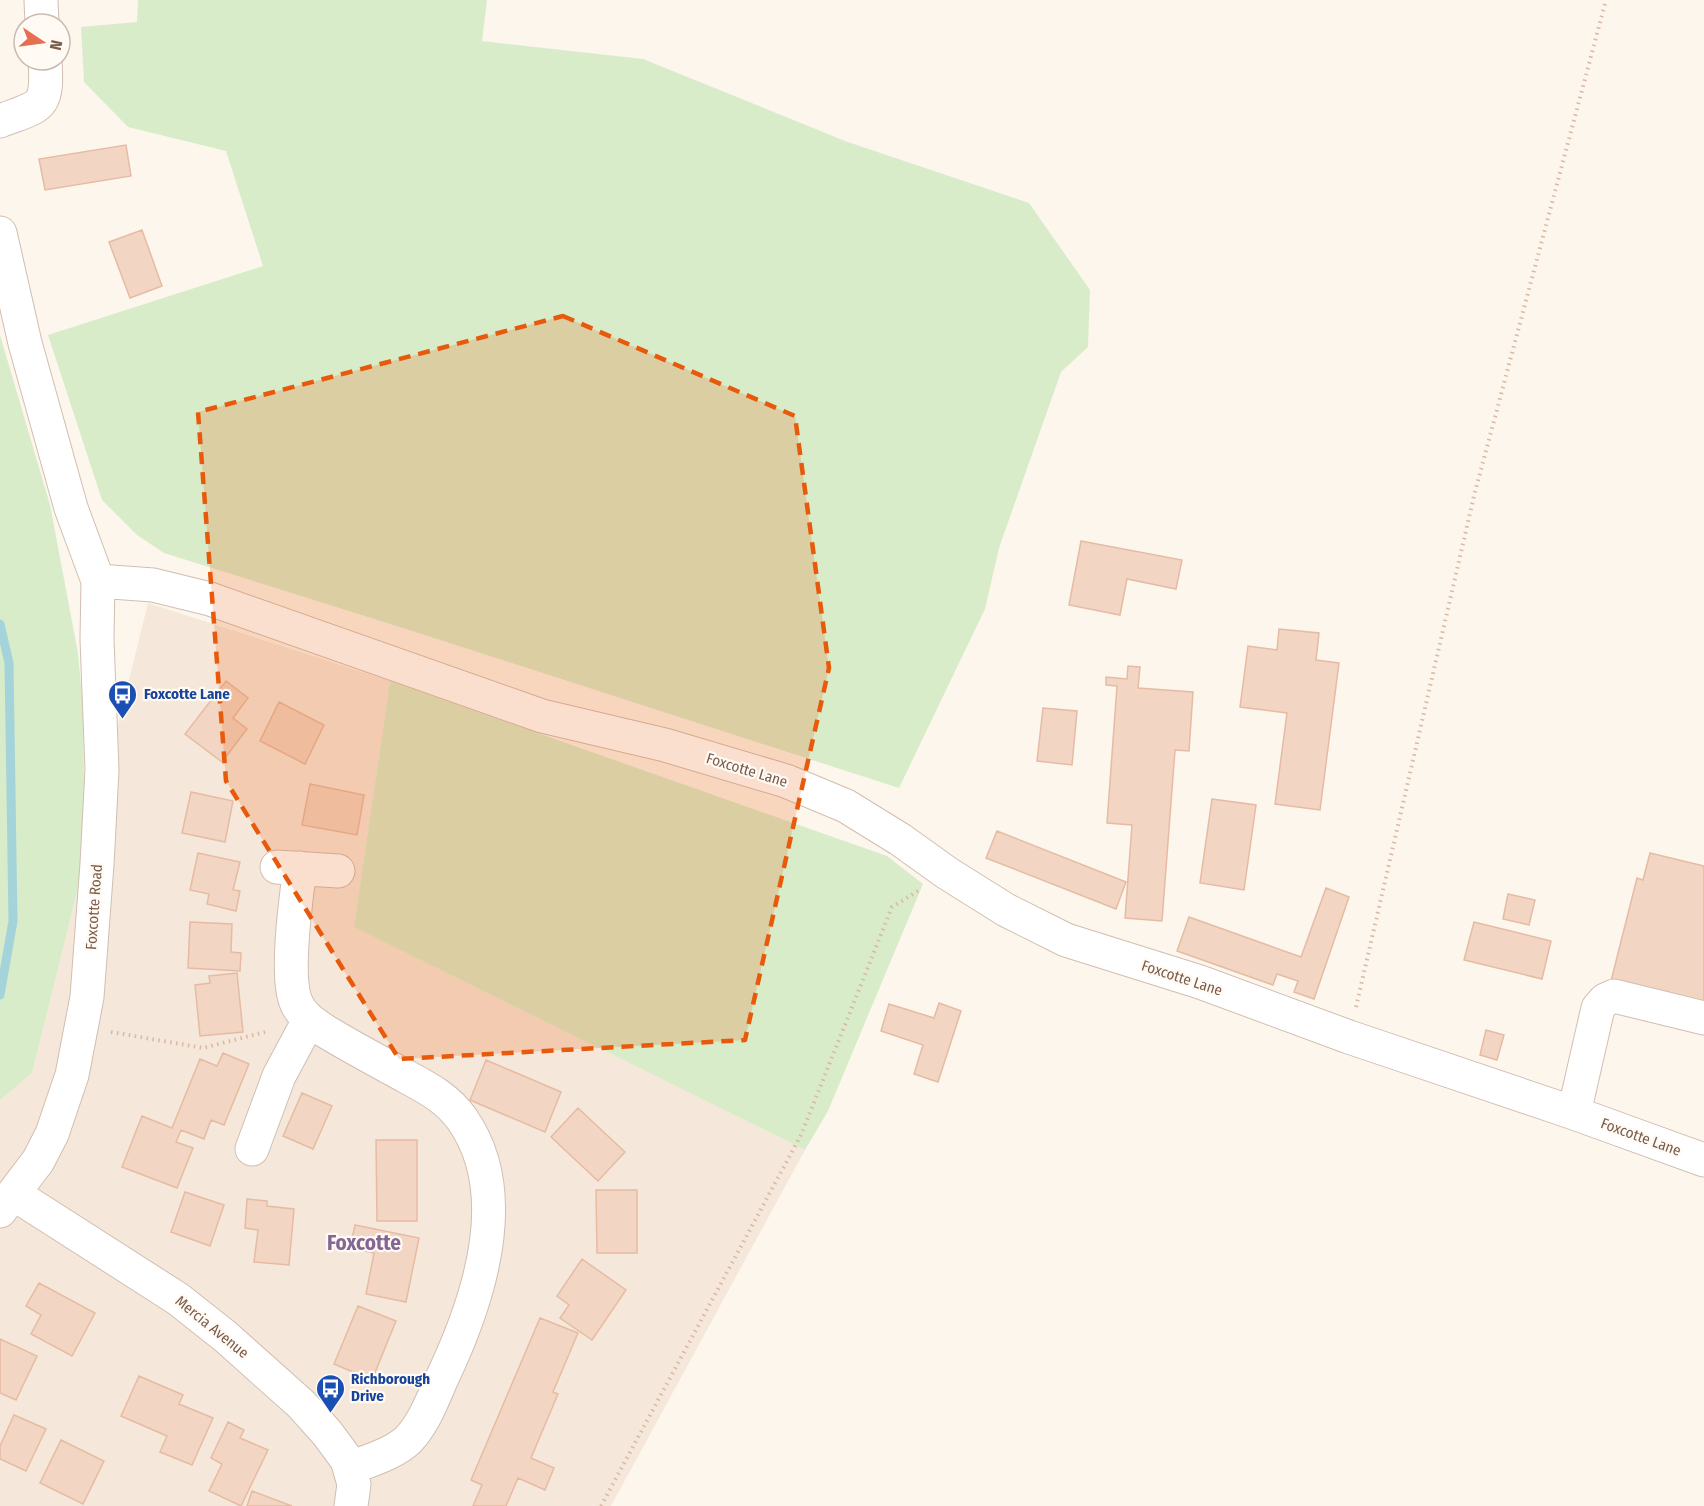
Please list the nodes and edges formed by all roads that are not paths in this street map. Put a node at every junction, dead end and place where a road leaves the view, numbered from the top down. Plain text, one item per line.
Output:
1 (45, 72) edge
2 (0, 121) edge
3 (0, 233) edge
4 (98, 581) junction
5 (338, 871) dead end
6 (1704, 1018) edge
7 (309, 1020) junction
8 (1574, 1113) junction
9 (252, 1149) dead end
10 (1704, 1160) edge
11 (7, 1202) edge
12 (351, 1468) junction
13 (351, 1506) edge

1 - 2 street
3 - 4 street
4 - 8 street, Foxcotte Lane
4 - 11 street, Foxcotte Road
5 - 7 street
6 - 8 street
7 - 9 street
7 - 12 street
8 - 10 street, Foxcotte Lane
11 - 12 street, Mercia Avenue
12 - 13 street

